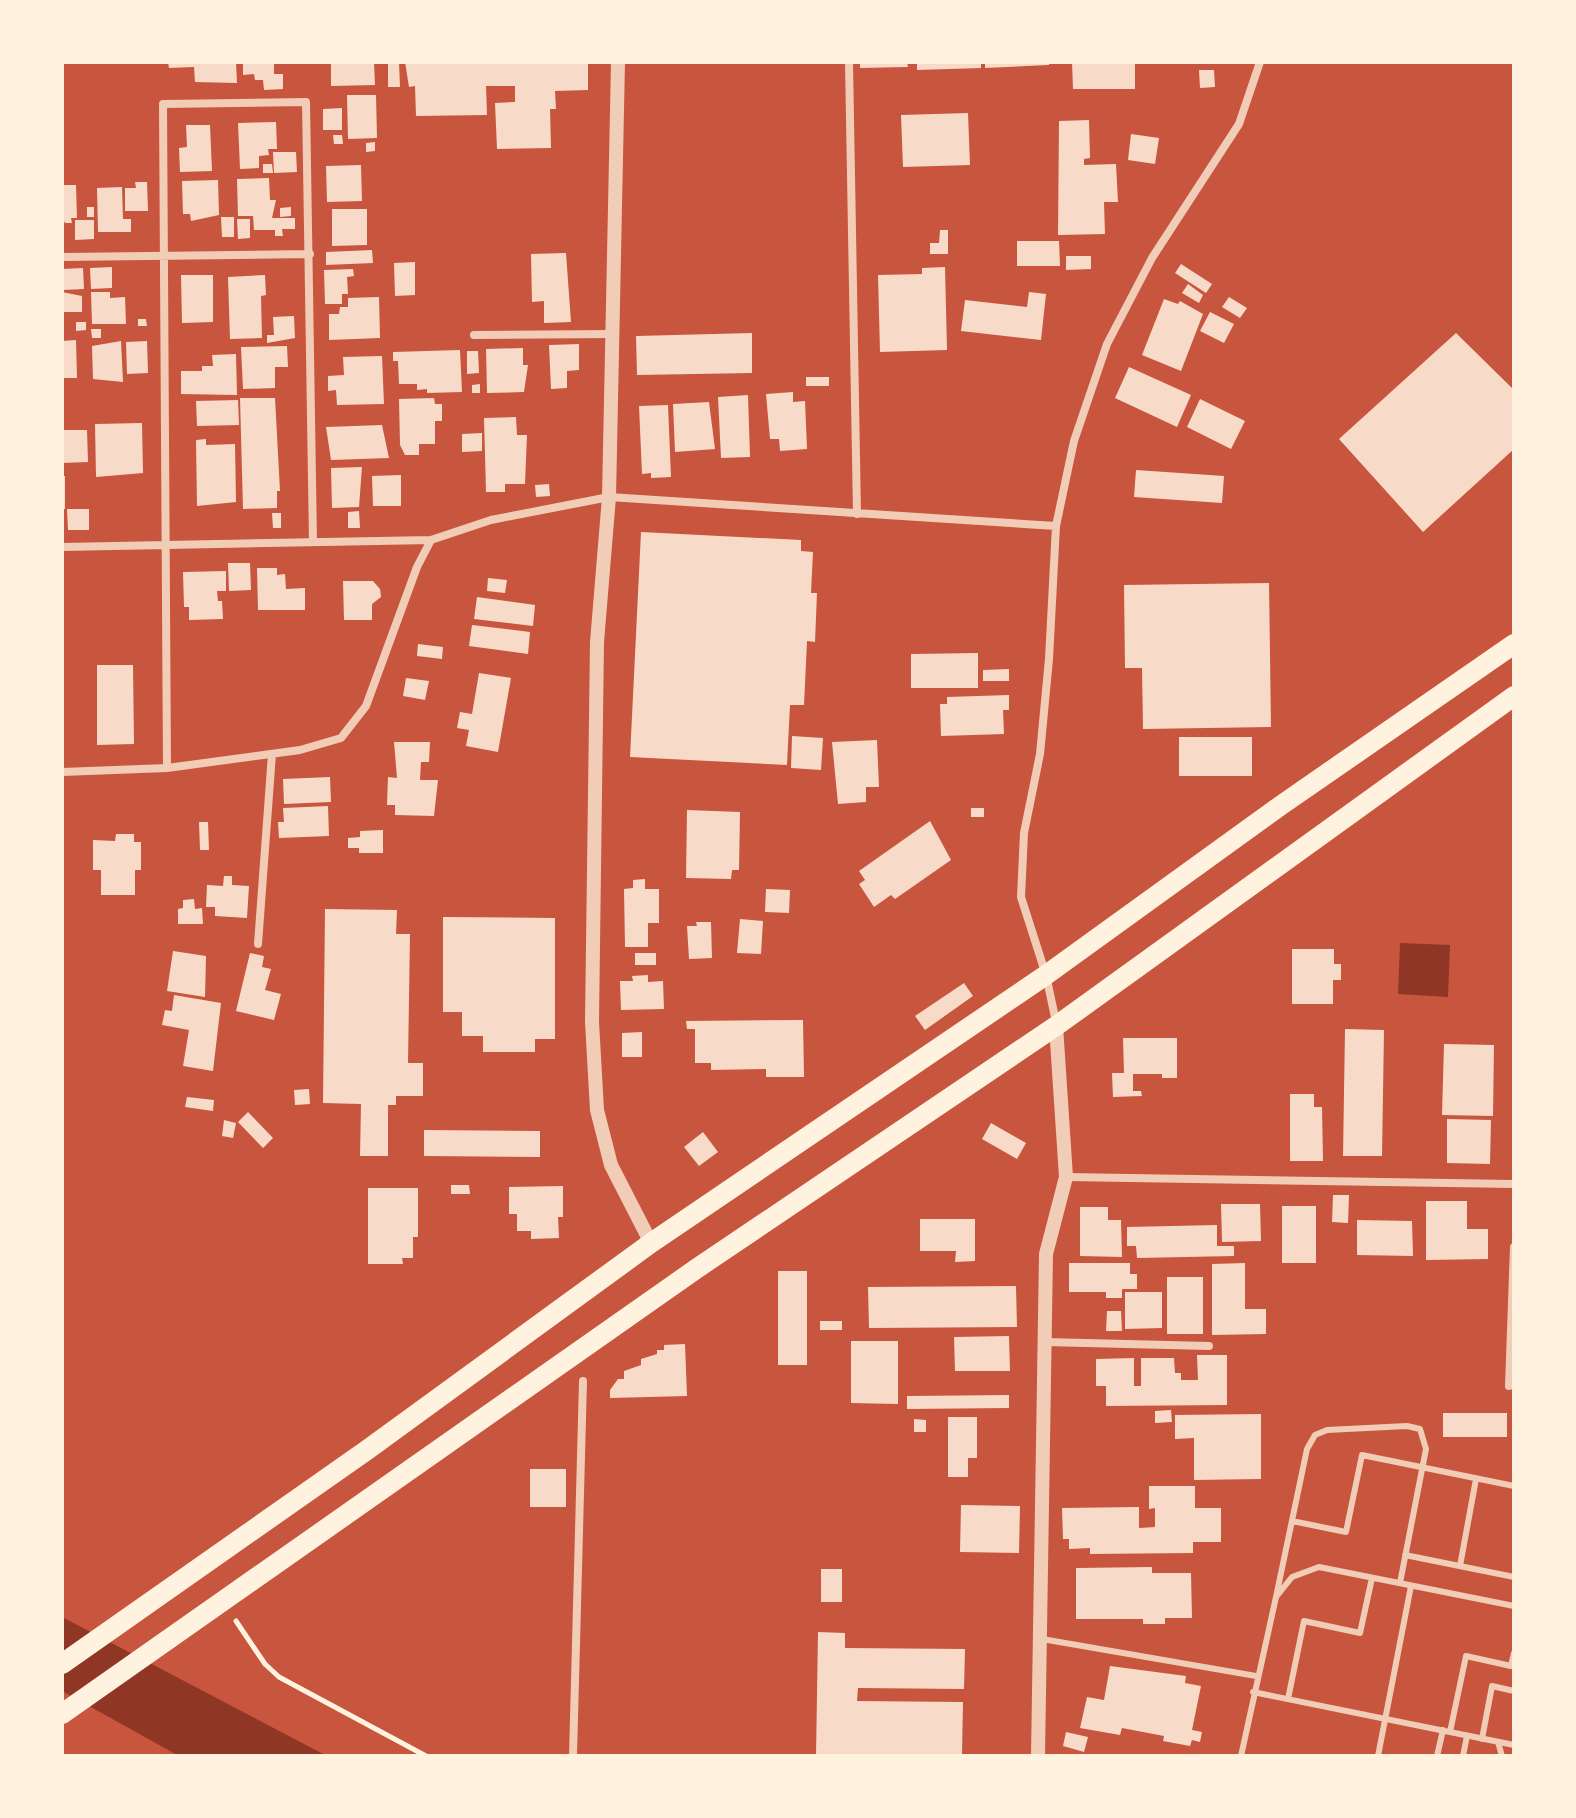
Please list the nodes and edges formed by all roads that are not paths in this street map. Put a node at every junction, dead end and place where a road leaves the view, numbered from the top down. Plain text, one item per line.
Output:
1 (618, 62) edge
2 (849, 62) edge
3 (1260, 62) edge
4 (310, 254) junction
5 (62, 257) edge
6 (164, 257) junction
7 (613, 334) junction
8 (474, 335) dead end
9 (609, 497) junction
10 (857, 514) junction
11 (1056, 526) junction
12 (431, 540) junction
13 (313, 542) junction
14 (164, 545) junction
15 (62, 547) edge
16 (1514, 644) edge
17 (1514, 696) edge
18 (272, 754) junction
19 (167, 768) junction
20 (62, 772) edge
21 (258, 944) dead end
22 (1046, 975) junction
23 (1056, 1026) junction
24 (1066, 1177) junction
25 (1514, 1184) edge
26 (651, 1243) junction
27 (1514, 1247) edge
28 (1045, 1342) junction
29 (1209, 1346) dead end
30 (583, 1381) dead end
31 (1509, 1386) dead end
32 (1422, 1468) junction
33 (1476, 1479) junction
34 (1514, 1486) edge
35 (1292, 1521) junction
36 (1405, 1555) junction
37 (1460, 1566) junction
38 (1514, 1577) edge
39 (1372, 1578) junction
40 (1400, 1583) junction
41 (1411, 1586) junction
42 (1276, 1597) junction
43 (1514, 1606) edge
44 (1042, 1639) junction
45 (1514, 1653) edge
46 (62, 1664) edge
47 (1256, 1676) junction
48 (1514, 1691) edge
49 (1253, 1692) junction
50 (1288, 1699) junction
51 (62, 1714) edge
52 (1385, 1719) junction
53 (1446, 1731) junction
54 (1467, 1736) junction
55 (1482, 1739) junction
56 (1498, 1742) junction
57 (1514, 1745) edge
58 (573, 1756) edge
59 (1038, 1756) edge
60 (1241, 1756) edge
61 (1378, 1756) edge
62 (1437, 1756) edge
63 (1463, 1756) edge
64 (1502, 1756) edge

1 - 7 street
2 - 10 street
3 - 11 street
4 - 6 street
4 - 6 street
4 - 13 street
5 - 6 street
6 - 14 street
7 - 8 street
7 - 9 street
9 - 10 street
9 - 12 street
9 - 26 street
10 - 11 street
11 - 22 street
12 - 13 street
12 - 18 street
13 - 14 street
14 - 15 street
14 - 19 street
16 - 22 highway
17 - 23 highway
18 - 19 street
18 - 21 street
19 - 20 street
22 - 23 street
22 - 26 highway
23 - 24 street
23 - 51 highway
24 - 25 street
24 - 28 street
26 - 46 highway
27 - 31 street
28 - 29 street
28 - 44 street
30 - 58 street
32 - 33 lane
32 - 35 lane
32 - 35 lane
32 - 36 lane
33 - 34 lane
33 - 37 lane
35 - 42 lane
36 - 37 lane
36 - 40 lane
37 - 38 lane
39 - 40 lane
39 - 42 lane
39 - 50 lane
40 - 41 lane
41 - 43 lane
41 - 52 lane
42 - 47 lane
44 - 47 lane
44 - 59 street
45 - 53 lane
47 - 49 lane
48 - 55 lane
49 - 50 lane
49 - 60 lane
50 - 52 lane
52 - 53 lane
52 - 61 lane
53 - 54 lane
53 - 62 lane
54 - 55 lane
54 - 63 lane
55 - 56 lane
56 - 57 lane
56 - 64 lane

